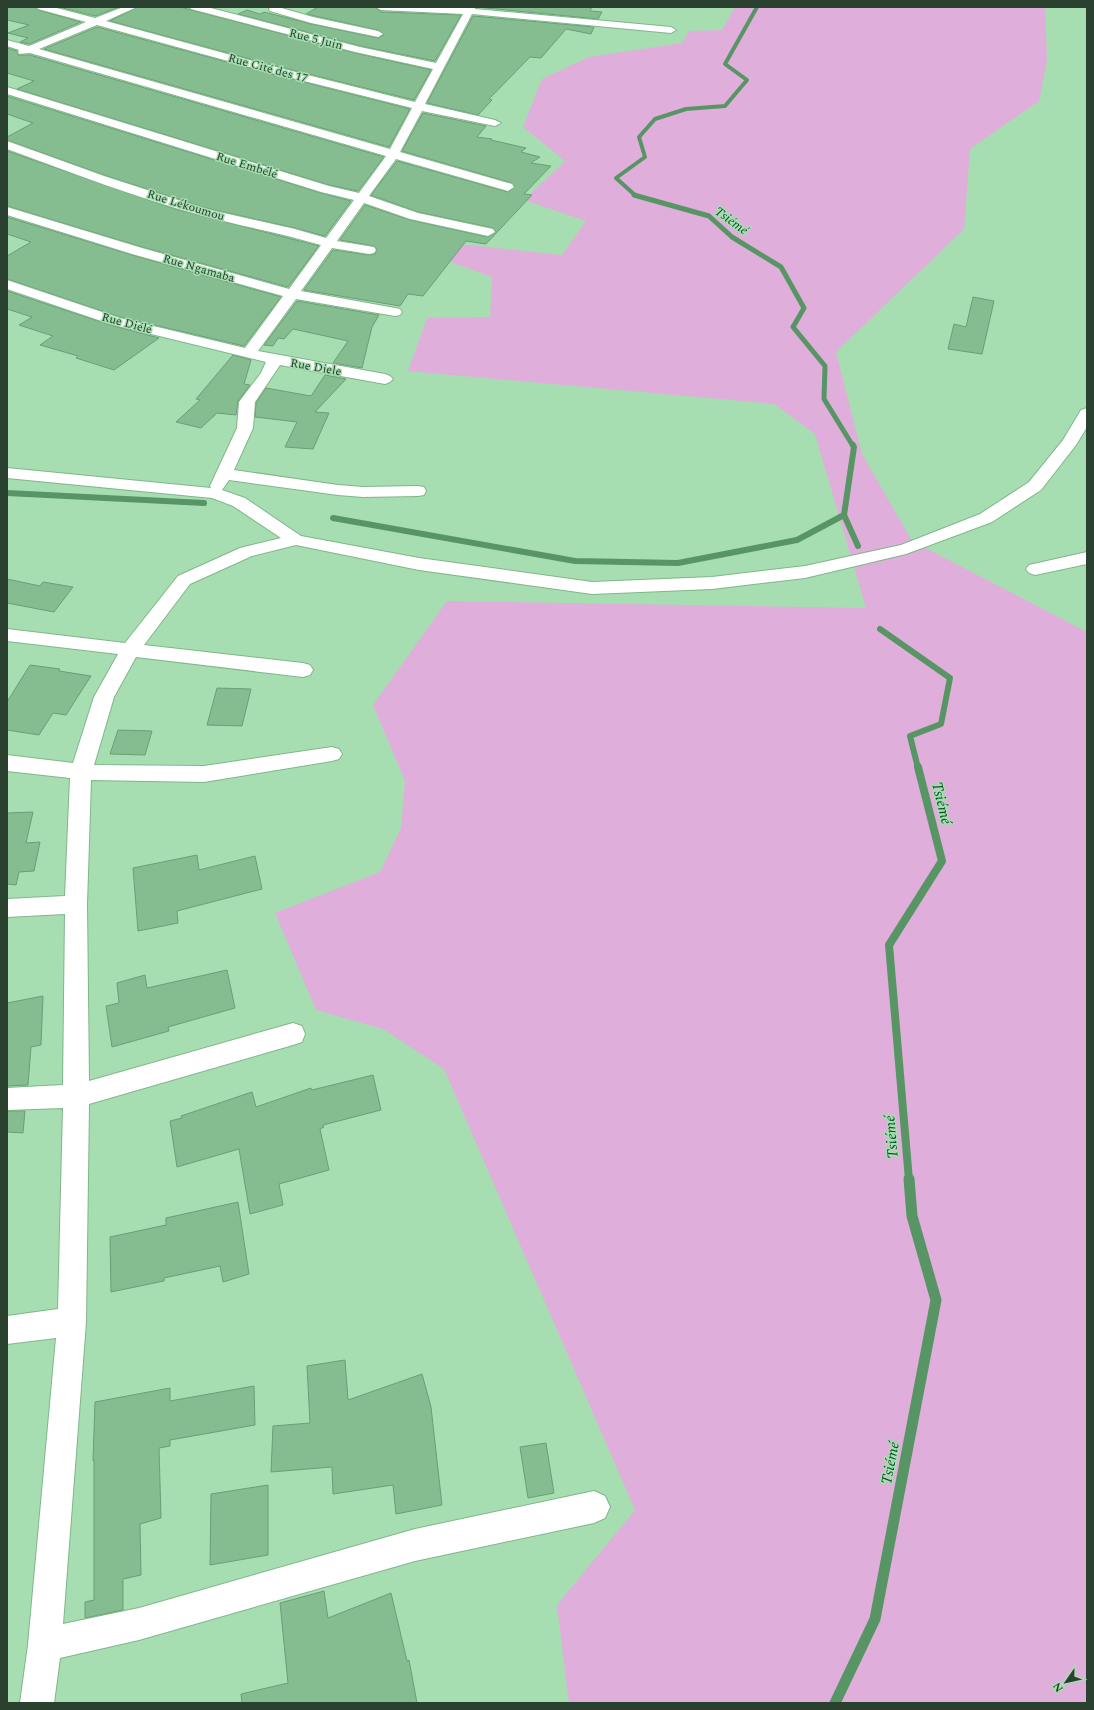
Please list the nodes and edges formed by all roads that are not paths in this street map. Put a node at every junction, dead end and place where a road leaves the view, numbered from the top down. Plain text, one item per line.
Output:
1 (42, 7) edge
2 (132, 7) edge
3 (195, 7) edge
4 (381, 7) edge
5 (402, 8) junction
6 (274, 9) dead end
7 (470, 9) edge
8 (608, 12) dead end
9 (393, 17) dead end
10 (96, 22) junction
11 (604, 23) junction
12 (385, 26) dead end
13 (671, 30) dead end
14 (378, 34) junction
15 (7, 43) edge
16 (28, 50) junction
17 (359, 50) junction
18 (14, 56) dead end
19 (438, 67) junction
20 (7, 90) edge
21 (417, 107) junction
22 (495, 123) dead end
23 (7, 145) edge
24 (392, 155) junction
25 (508, 187) dead end
26 (362, 198) junction
27 (7, 210) edge
28 (488, 232) dead end
29 (327, 243) junction
30 (369, 250) dead end
31 (7, 284) edge
32 (292, 294) junction
33 (395, 312) dead end
34 (249, 353) junction
35 (274, 360) junction
36 (384, 379) dead end
37 (1087, 413) edge
38 (7, 473) edge
39 (224, 474) junction
40 (418, 491) dead end
41 (215, 493) junction
42 (296, 540) junction
43 (1087, 558) edge
44 (1035, 569) dead end
45 (7, 635) edge
46 (129, 651) junction
47 (302, 670) dead end
48 (332, 754) dead end
49 (7, 763) edge
50 (81, 772) junction
51 (76, 904) junction
52 (7, 908) edge
53 (293, 1034) dead end
54 (76, 1096) junction
55 (7, 1099) edge
56 (72, 1322) junction
57 (7, 1330) edge
58 (594, 1507) dead end
59 (45, 1645) junction
60 (37, 1703) edge

1 - 10 street, Rue Cité des 17
2 - 10 street
3 - 17 street, Rue 5 Juin
4 - 5 street
5 - 7 street
5 - 9 street
6 - 14 street
7 - 11 street
7 - 19 street
8 - 11 street
10 - 16 street
10 - 21 street, Rue Cité des 17
11 - 13 street
12 - 14 street
14 - 17 street
15 - 16 street
16 - 18 street
16 - 24 street
17 - 19 street, Rue 5 Juin
19 - 21 street
20 - 26 street, Rue Embélé
21 - 22 street, Rue Cité des 17
21 - 24 street
23 - 29 street, Rue Lékoumou
24 - 25 street
24 - 26 street
26 - 28 street, Rue Embélé
26 - 29 street
27 - 32 street, Rue Ngamaba
29 - 30 street, Rue Lékoumou
29 - 32 street
31 - 34 street, Rue Diélé
32 - 33 street, Rue Ngamaba
32 - 34 street
34 - 35 street, Rue Diele
35 - 36 street, Rue Diele
35 - 39 street
37 - 42 street
38 - 41 street
39 - 40 street
39 - 41 street
41 - 42 street
42 - 46 street
43 - 44 street
45 - 46 street
46 - 47 street
46 - 50 street
48 - 50 street
49 - 50 street
50 - 51 street
51 - 52 street
51 - 54 street
53 - 54 street
54 - 55 street
54 - 56 street
56 - 57 street
56 - 59 street
58 - 59 street
59 - 60 street

